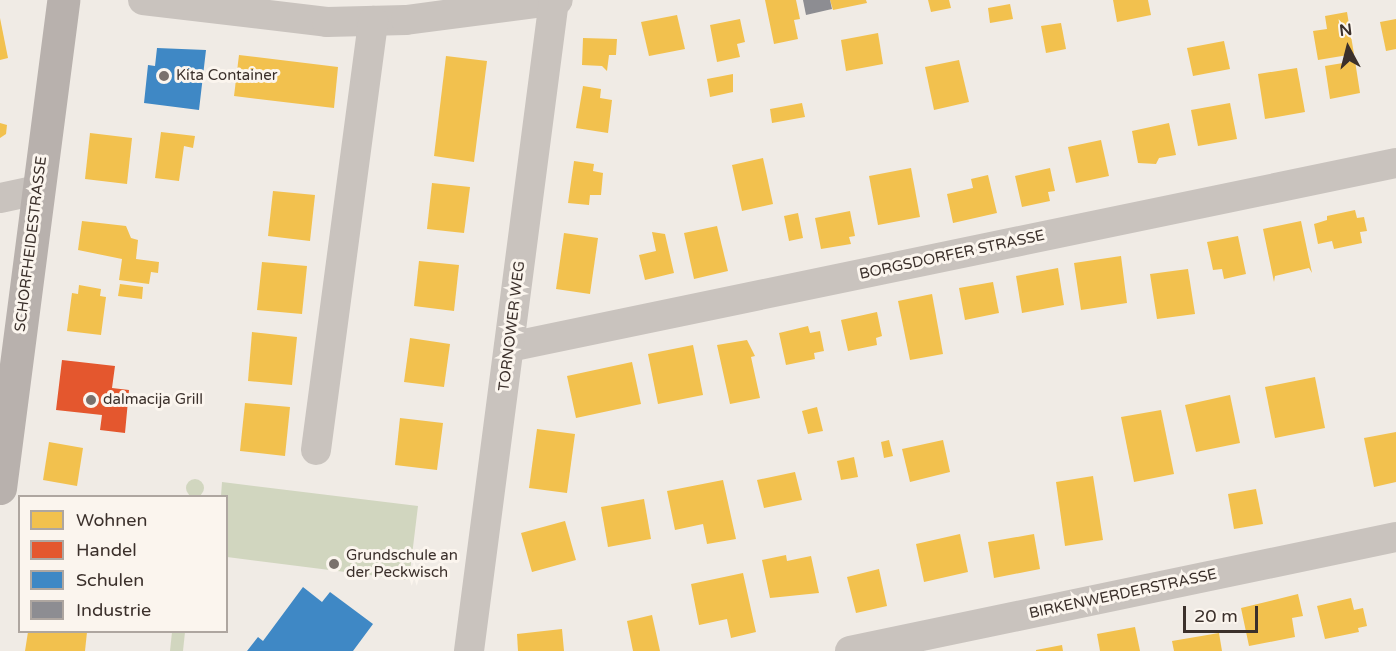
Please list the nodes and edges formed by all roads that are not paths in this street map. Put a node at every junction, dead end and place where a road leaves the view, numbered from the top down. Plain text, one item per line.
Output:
1 (63, 0) edge
2 (143, 0) edge
3 (555, 0) edge
4 (373, 21) junction
5 (1396, 163) edge
6 (38, 190) junction
7 (0, 198) edge
8 (509, 347) junction
9 (316, 450) dead end
10 (0, 488) edge
11 (1396, 537) edge
12 (470, 651) edge
13 (850, 651) edge

1 - 6 main road, SCHORFHEIDESTRASSE
2 - 4 street
3 - 4 street
3 - 8 street, TORNOWER WEG
4 - 9 street
5 - 8 street, BORGSDORFER STRASSE
6 - 7 street
6 - 10 main road, SCHORFHEIDESTRASSE
8 - 12 street, TORNOWER WEG
11 - 13 street, BIRKENWERDERSTRASSE

